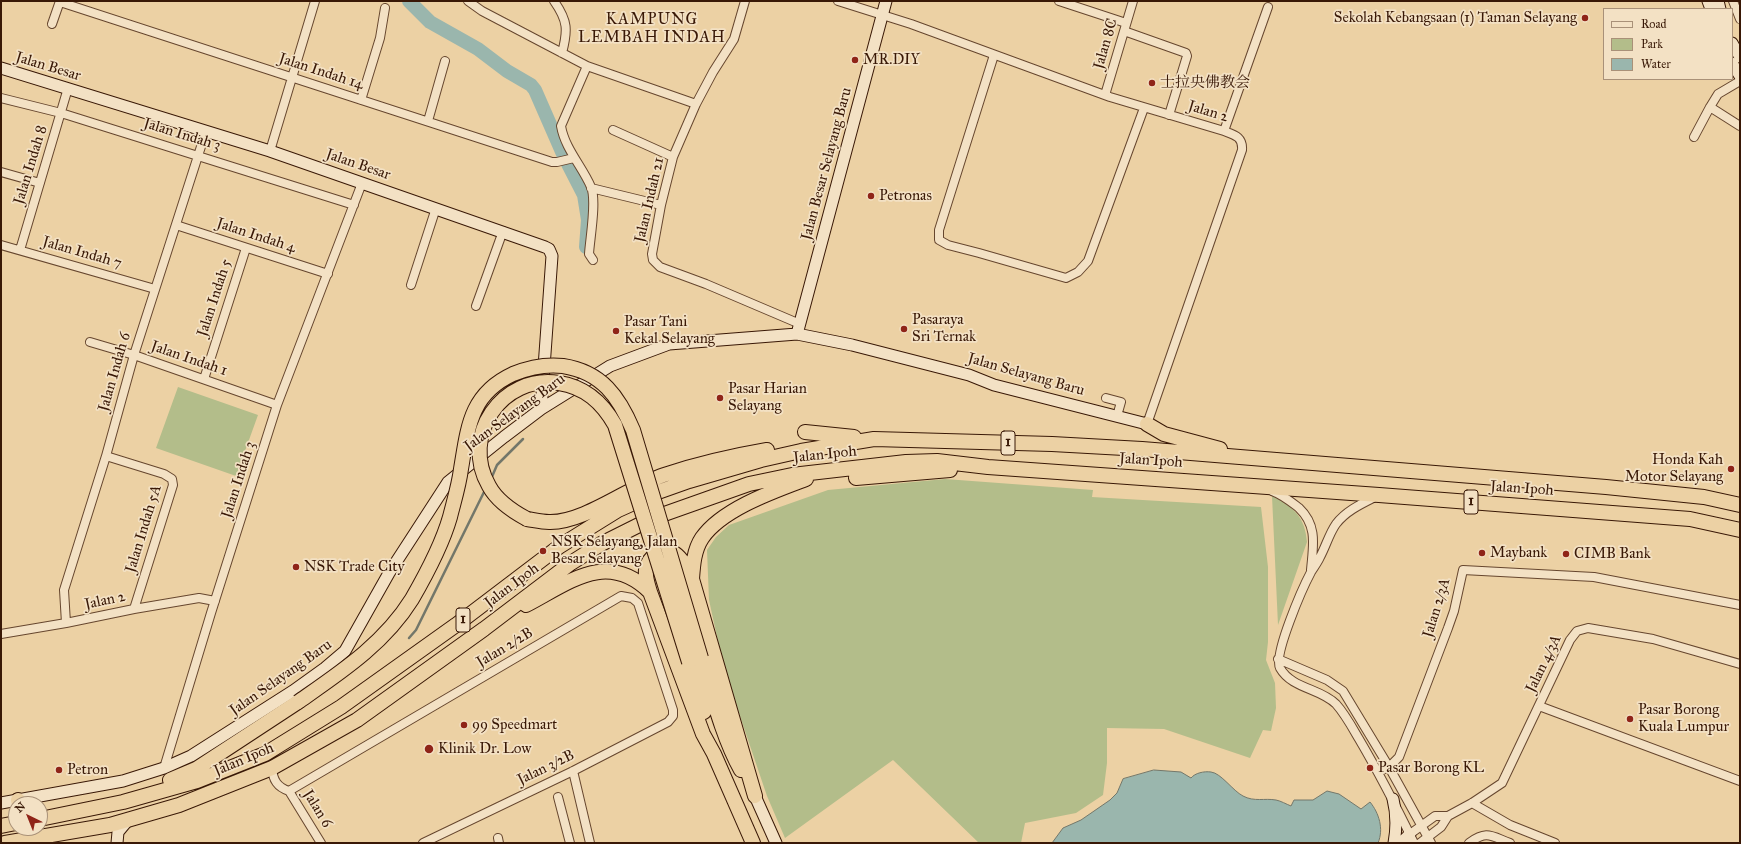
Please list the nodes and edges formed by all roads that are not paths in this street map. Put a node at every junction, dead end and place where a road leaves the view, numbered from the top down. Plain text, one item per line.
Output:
1 (315, 1) edge
2 (468, 1) edge
3 (554, 1) edge
4 (745, 1) edge
5 (838, 1) edge
6 (886, 1) edge
7 (1059, 1) edge
8 (1133, 1) edge
9 (1733, 1) edge
10 (60, 2) edge
11 (1268, 7) dead end
12 (385, 8) dead end
13 (882, 15) junction
14 (1740, 19) edge
15 (52, 24) dead end
16 (1125, 27) junction
17 (1733, 45) edge
18 (562, 53) junction
19 (994, 55) junction
20 (1740, 57) edge
21 (445, 61) dead end
22 (1733, 65) edge
23 (586, 66) junction
24 (1, 68) edge
25 (1740, 76) edge
26 (293, 78) junction
27 (1740, 81) edge
28 (68, 88) junction
29 (1105, 95) junction
30 (1, 98) edge
31 (361, 100) junction
32 (696, 104) junction
33 (1710, 107) junction
34 (1144, 108) junction
35 (61, 113) junction
36 (1169, 115) junction
37 (428, 122) junction
38 (1740, 126) edge
39 (613, 130) dead end
40 (206, 131) junction
41 (1224, 131) junction
42 (1694, 137) dead end
43 (270, 151) junction
44 (198, 155) junction
45 (674, 157) junction
46 (572, 158) junction
47 (1, 172) edge
48 (40, 183) junction
49 (362, 183) junction
50 (591, 188) junction
51 (354, 205) junction
52 (661, 205) junction
53 (436, 208) junction
54 (176, 225) junction
55 (503, 232) junction
56 (1, 244) edge
57 (246, 248) junction
58 (20, 250) junction
59 (594, 260) dead end
60 (328, 274) junction
61 (411, 285) dead end
62 (155, 289) junction
63 (476, 306) dead end
64 (799, 329) junction
65 (90, 342) dead end
66 (134, 355) junction
67 (204, 379) junction
68 (1106, 398) dead end
69 (277, 405) junction
70 (542, 409) junction
71 (1117, 416) junction
72 (1147, 424) junction
73 (805, 432) dead end
74 (874, 439) junction
75 (841, 444) junction
76 (1142, 449) junction
77 (106, 456) junction
78 (1245, 457) junction
79 (988, 467) junction
80 (820, 473) junction
81 (856, 478) dead end
82 (1252, 485) junction
83 (1380, 495) junction
84 (1740, 505) edge
85 (1690, 519) junction
86 (1740, 530) edge
87 (1740, 540) edge
88 (1311, 573) junction
89 (692, 579) junction
90 (650, 592) junction
91 (215, 601) junction
92 (1740, 605) edge
93 (134, 609) junction
94 (66, 624) junction
95 (484, 629) junction
96 (1, 634) edge
97 (1278, 658) junction
98 (695, 660) junction
99 (1740, 664) edge
100 (1539, 706) junction
101 (674, 710) joint
102 (714, 754) junction
103 (1389, 767) junction
104 (164, 768) junction
105 (272, 768) junction
106 (573, 771) junction
107 (1379, 771) junction
108 (1740, 781) edge
109 (289, 791) junction
110 (48, 796) edge
111 (755, 796) junction
112 (558, 797) dead end
113 (1393, 799) junction
114 (1472, 803) junction
115 (57, 816) junction
116 (1448, 816) junction
117 (48, 818) edge
118 (128, 820) junction
119 (1421, 825) junction
120 (97, 828) junction
121 (1412, 838) edge
122 (1429, 841) edge
123 (12, 842) edge
124 (116, 843) edge
125 (321, 843) edge
126 (424, 843) edge
127 (570, 843) edge
128 (590, 843) edge
129 (753, 843) edge
130 (776, 843) edge
131 (1394, 843) edge
132 (1401, 843) edge
133 (1420, 843) edge
134 (1469, 843) edge
135 (1510, 843) edge
136 (1555, 843) edge

1 - 26 street
2 - 18 street
3 - 18 street
4 - 32 street, Jalan Indah 21
5 - 13 street, Jalan 2
6 - 13 street, Jalan Besar Selayang Baru
7 - 16 street
8 - 16 street, Jalan 8C
9 - 14 street
10 - 15 street
10 - 26 street, Jalan Indah 14
11 - 41 street
12 - 31 street
13 - 19 street, Jalan 2
13 - 64 street, Jalan Besar Selayang Baru
16 - 29 street, Jalan 8C
16 - 36 street
17 - 20 street
18 - 23 street
19 - 29 street, Jalan 2
19 - 34 street
21 - 37 street
22 - 25 street
23 - 32 street
23 - 46 street
24 - 28 street, Jalan Besar
26 - 31 street, Jalan Indah 14
26 - 43 street
27 - 33 street
28 - 35 street, Jalan Indah 8
28 - 40 street, Jalan Besar
29 - 34 street, Jalan 2
30 - 35 street, Jalan Indah 3
31 - 37 street, Jalan Indah 14
32 - 45 street, Jalan Indah 21
33 - 38 street
33 - 42 street
34 - 36 street, Jalan 2
35 - 44 street, Jalan Indah 3
35 - 48 street, Jalan Indah 8
36 - 41 street, Jalan 2
37 - 46 street, Jalan Indah 14
39 - 45 street
40 - 43 street, Jalan Besar
40 - 44 street, Jalan Indah 6
41 - 72 street, Jalan 2
43 - 49 street, Jalan Besar
44 - 51 street, Jalan Indah 3
44 - 54 street, Jalan Indah 6
45 - 52 street, Jalan Indah 21
46 - 50 street
47 - 48 street
48 - 58 street, Jalan Indah 8
49 - 51 street, Jalan Indah 3
49 - 53 street, Jalan Besar
50 - 52 street
50 - 59 street
51 - 60 street, Jalan Indah 3
52 - 64 street, Jalan Indah 21
53 - 55 street, Jalan Besar
53 - 61 street
54 - 57 street, Jalan Indah 4
54 - 62 street, Jalan Indah 6
55 - 63 street
55 - 70 street, Jalan Besar
56 - 58 street, Jalan Indah 7
57 - 60 street, Jalan Indah 4
57 - 67 street, Jalan Indah 5
58 - 62 street, Jalan Indah 7
60 - 69 street, Jalan Indah 3
62 - 66 street, Jalan Indah 6
64 - 70 street, Jalan Selayang Baru
64 - 71 street, Jalan Selayang Baru
65 - 66 street, Jalan Indah 1
66 - 67 street, Jalan Indah 1
66 - 77 street, Jalan Indah 6
67 - 69 street, Jalan Indah 1
68 - 71 street
69 - 91 street, Jalan Indah 3
70 - 104 street, Jalan Selayang Baru
71 - 72 street, Jalan Selayang Baru
72 - 76 highway
72 - 78 highway
73 - 74 highway
74 - 75 highway, Jalan Ipoh / 1
74 - 76 highway, Jalan Ipoh / 1
75 - 98 highway, bridge
75 - 115 highway, Jalan Ipoh / 1
76 - 78 highway, Jalan Ipoh / 1
77 - 93 street, Jalan Indah 5A
77 - 94 street, Jalan Indah 6
78 - 84 highway, Jalan Ipoh / 1
79 - 80 highway, Jalan Ipoh / 1
79 - 81 highway
79 - 82 highway, Jalan Ipoh / 1
80 - 89 highway
80 - 95 highway, Jalan Ipoh / 1
82 - 83 highway, Jalan Ipoh / 1
82 - 88 street
83 - 85 highway, Jalan Ipoh / 1
83 - 88 street
85 - 86 highway, Jalan Ipoh / 1
85 - 87 highway
88 - 97 street
89 - 90 highway
89 - 111 highway
90 - 95 highway
90 - 102 highway
91 - 93 street, Jalan 2
91 - 104 street, Jalan Indah 3
92 - 103 street, Jalan 2/3A
93 - 94 street, Jalan 2
94 - 96 street, Jalan 2
95 - 105 highway, Jalan Ipoh / 1
97 - 103 street
97 - 107 street
98 - 102 highway
98 - 111 highway
98 - 115 highway, bridge
99 - 100 street, Jalan 4/3A
100 - 108 street
100 - 114 street, Jalan 4/3A
101 - 106 street, Jalan 3/2B
101 - 109 street, Jalan 2/2B
102 - 129 highway
103 - 107 street
103 - 119 street
104 - 110 street, Jalan Selayang Baru
105 - 109 street
105 - 118 highway, Jalan Ipoh / 1
106 - 126 street, Jalan 3/2B
106 - 128 street
107 - 113 street
109 - 125 street, Jalan 6
111 - 130 street
112 - 127 street
113 - 121 street
113 - 131 street
114 - 116 street, Jalan 4/3A
114 - 136 street
115 - 117 highway, Jalan Ipoh / 1
116 - 119 street, Jalan 4/3A
116 - 122 street, Jalan 4/3A
118 - 120 highway, Jalan Ipoh / 1
118 - 124 street
119 - 121 street, Jalan 4/3A
119 - 122 street
120 - 123 highway, Jalan Ipoh / 1
120 - 124 street
121 - 132 street
122 - 133 street, Jalan 4/3A
134 - 135 street

